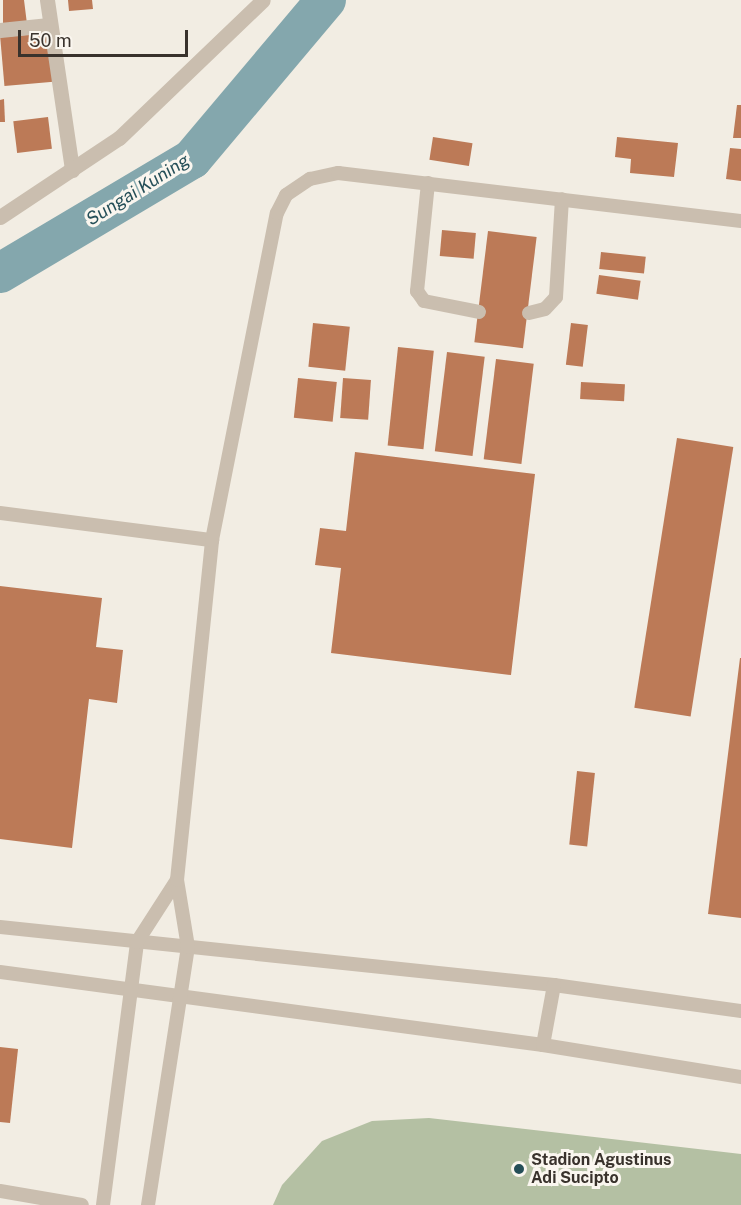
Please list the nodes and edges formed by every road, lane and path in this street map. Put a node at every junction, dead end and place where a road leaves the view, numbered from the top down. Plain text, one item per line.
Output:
1 (47, 0) edge
2 (263, 0) edge
3 (49, 26) junction
4 (0, 30) edge
5 (72, 170) junction
6 (428, 183) junction
7 (562, 199) junction
8 (0, 217) edge
9 (741, 221) edge
10 (479, 312) dead end
11 (529, 313) dead end
12 (0, 513) edge
13 (212, 540) junction
14 (177, 880) junction
15 (0, 927) edge
16 (137, 942) junction
17 (188, 947) junction
18 (0, 972) edge
19 (554, 985) junction
20 (130, 988) junction
21 (181, 996) junction
22 (741, 1011) edge
23 (543, 1045) junction
24 (741, 1077) edge
25 (0, 1191) edge
26 (82, 1205) edge
27 (103, 1205) edge
28 (148, 1205) edge

1 - 3 street
2 - 5 street
3 - 4 street
3 - 5 street
5 - 8 street
6 - 7 lane
6 - 10 lane
6 - 13 lane
7 - 9 lane
7 - 11 lane
12 - 13 lane
13 - 14 lane
14 - 16 lane
14 - 17 lane
15 - 16 lane
16 - 17 lane
16 - 20 lane
17 - 19 lane
17 - 21 lane
18 - 20 lane
19 - 22 lane
19 - 23 lane
20 - 21 lane
20 - 27 lane
21 - 23 lane
21 - 28 lane
23 - 24 lane
25 - 26 lane

